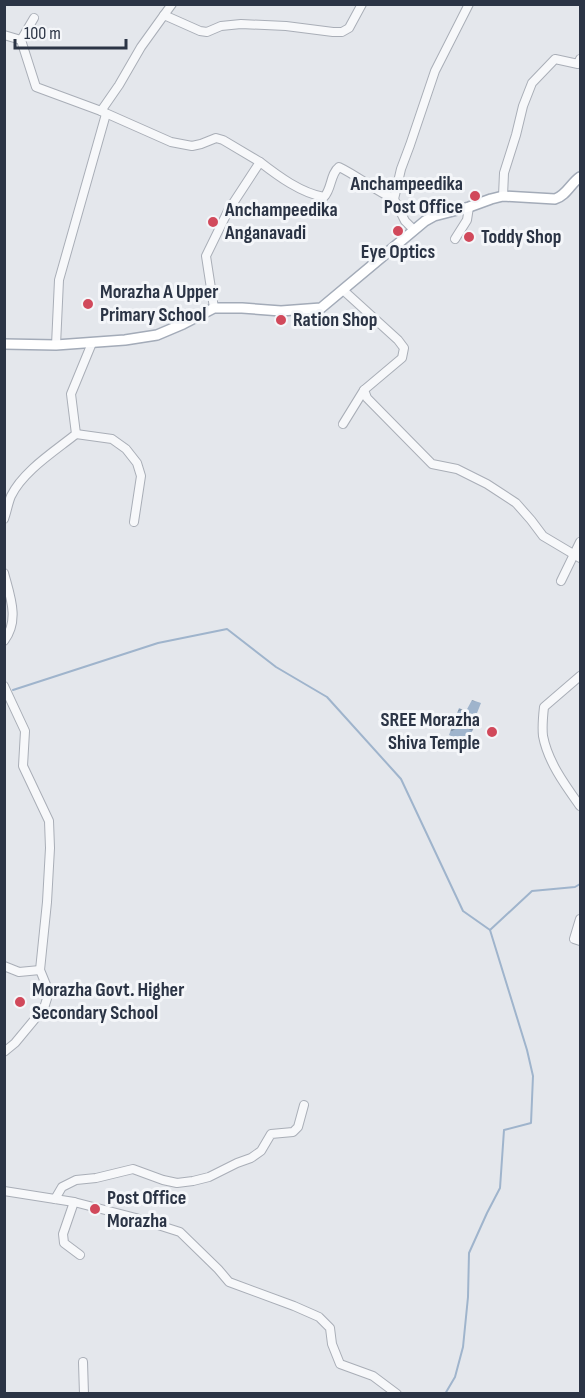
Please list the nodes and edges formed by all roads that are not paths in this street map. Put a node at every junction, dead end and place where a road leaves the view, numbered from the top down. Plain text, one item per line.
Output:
1 (172, 4) edge
2 (362, 4) edge
3 (469, 4) edge
4 (164, 15) junction
5 (34, 18) dead end
6 (4, 35) edge
7 (21, 40) junction
8 (580, 59) edge
9 (103, 112) junction
10 (260, 162) junction
11 (580, 177) edge
12 (503, 196) junction
13 (394, 199) junction
14 (469, 207) junction
15 (414, 230) junction
16 (454, 239) dead end
17 (343, 290) junction
18 (214, 308) junction
19 (92, 343) junction
20 (4, 344) edge
21 (56, 345) junction
22 (364, 390) junction
23 (343, 424) dead end
24 (76, 434) junction
25 (4, 519) edge
26 (134, 522) dead end
27 (580, 542) edge
28 (577, 556) edge
29 (4, 573) edge
30 (561, 581) dead end
31 (4, 641) edge
32 (580, 676) edge
33 (4, 686) edge
34 (580, 806) edge
35 (580, 919) edge
36 (580, 941) edge
37 (4, 966) edge
38 (40, 970) junction
39 (4, 1052) edge
40 (304, 1105) dead end
41 (4, 1191) edge
42 (55, 1198) junction
43 (74, 1202) junction
44 (80, 1255) dead end
45 (83, 1362) dead end
46 (84, 1394) edge
47 (397, 1394) edge

1 - 4 street
2 - 4 street
3 - 13 street
4 - 9 street
5 - 7 street
6 - 7 street
7 - 9 street
8 - 12 street
9 - 10 street
9 - 21 street
10 - 13 street
10 - 18 street
11 - 12 main road
12 - 14 main road
13 - 15 street
14 - 15 main road
14 - 16 street
15 - 17 main road
17 - 18 main road
17 - 22 street
18 - 19 main road
19 - 21 main road
19 - 24 street
20 - 21 main road
22 - 23 street
22 - 28 street
24 - 25 street
24 - 26 street
27 - 28 street
28 - 30 street
29 - 31 street
32 - 34 street
33 - 38 street
35 - 36 street
37 - 38 street
38 - 39 street
40 - 42 street
41 - 42 street
42 - 43 street
43 - 44 street
43 - 47 street
45 - 46 street

